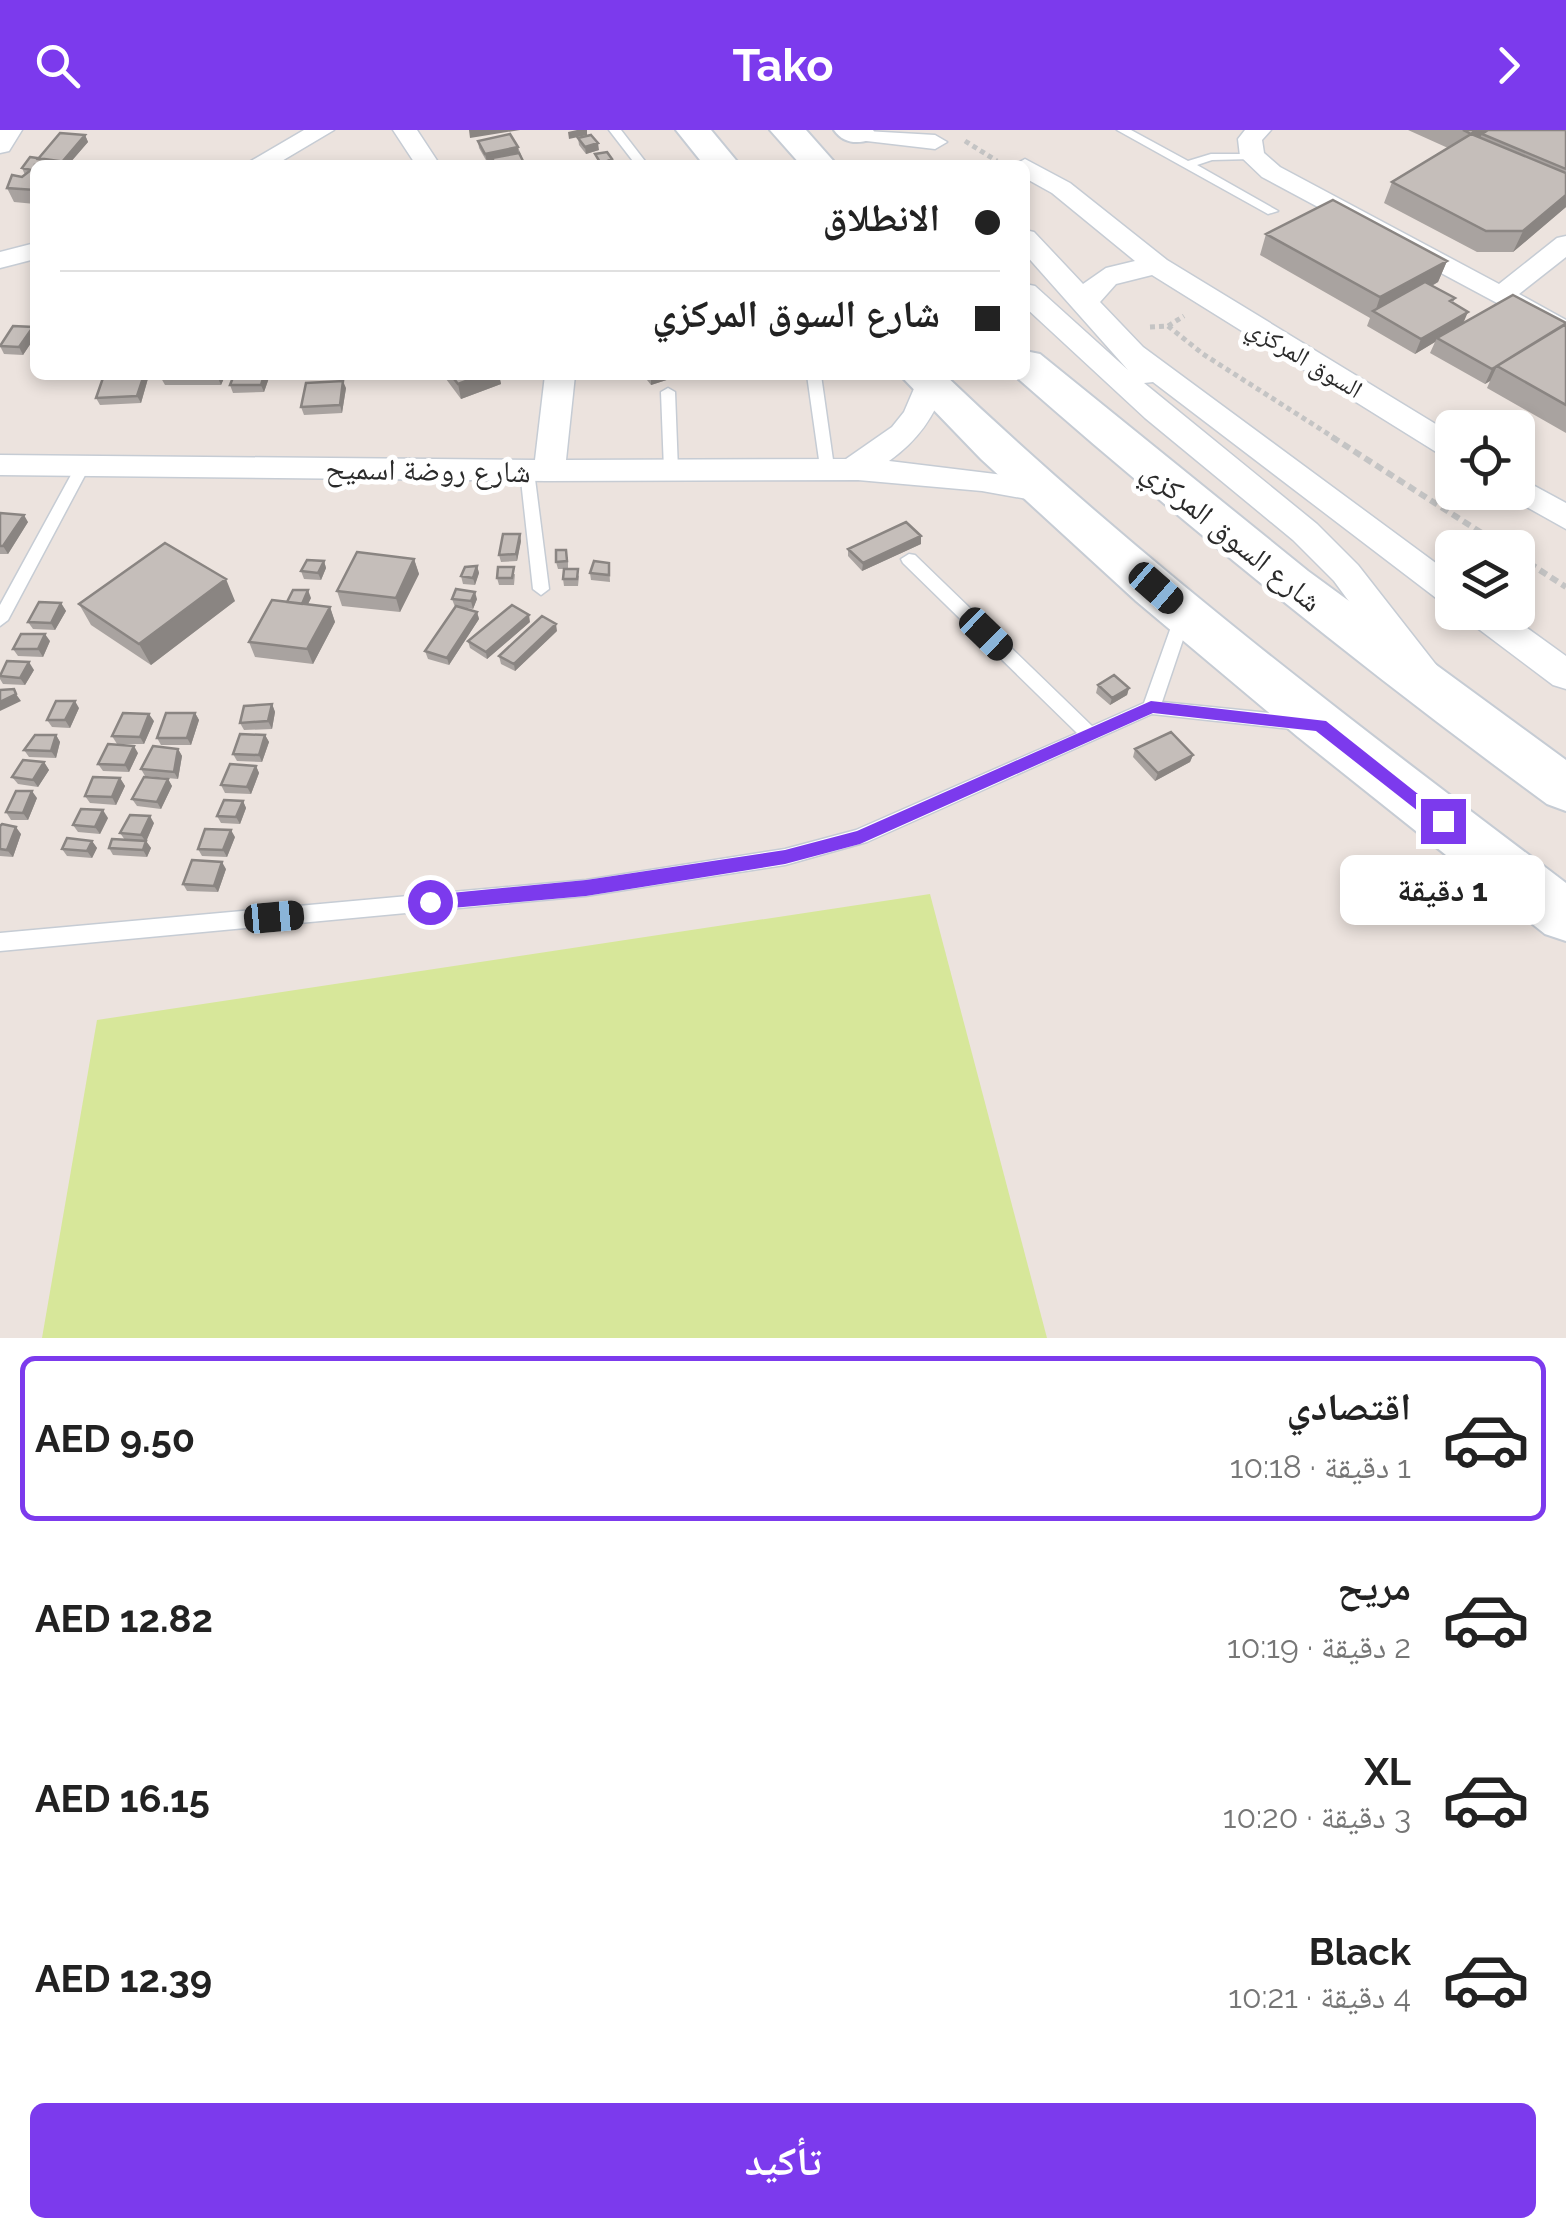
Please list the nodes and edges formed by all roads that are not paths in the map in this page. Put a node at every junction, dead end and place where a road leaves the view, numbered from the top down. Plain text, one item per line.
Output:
1 (10, 130) edge
2 (322, 130) edge
3 (405, 130) edge
4 (616, 130) edge
5 (694, 130) edge
6 (787, 130) edge
7 (1122, 130) edge
8 (854, 131) edge
9 (949, 134) edge
10 (1256, 143) edge
11 (0, 146) edge
12 (265, 160) edge
13 (425, 160) edge
14 (638, 160) edge
15 (719, 160) edge
16 (815, 160) edge
17 (885, 160) edge
18 (919, 160) edge
19 (1186, 164) junction
20 (1030, 171) edge
21 (1272, 211) dead end
22 (1030, 243) edge
23 (1566, 244) edge
24 (30, 252) edge
25 (0, 260) edge
26 (1158, 266) junction
27 (1500, 296) junction
28 (1030, 297) edge
29 (1086, 302) junction
30 (1566, 331) edge
31 (1136, 339) junction
32 (1030, 368) edge
33 (560, 380) edge
34 (815, 380) edge
35 (926, 380) edge
36 (668, 392) dead end
37 (1156, 411) junction
38 (1435, 437) edge
39 (84, 464) junction
40 (0, 466) edge
41 (841, 468) junction
42 (671, 470) junction
43 (538, 471) junction
44 (1250, 487) junction
45 (1044, 491) junction
46 (1535, 499) edge
47 (1566, 518) edge
48 (1360, 525) junction
49 (909, 559) dead end
50 (1435, 580) edge
51 (541, 588) dead end
52 (1184, 613) junction
53 (0, 620) edge
54 (1504, 630) edge
55 (1566, 676) edge
56 (1444, 702) junction
57 (1151, 707) junction
58 (1320, 726) junction
59 (1090, 734) junction
60 (1566, 790) edge
61 (1566, 916) edge
62 (0, 942) edge

1 - 11 street
2 - 12 street
3 - 13 street
4 - 14 lane
5 - 15 main road
6 - 16 main road
7 - 19 lane
8 - 9 street
8 - 17 street
9 - 18 street
10 - 19 lane
10 - 27 street
19 - 21 lane
20 - 26 street, السوق المركزي
22 - 29 street
23 - 27 street
24 - 25 street
26 - 29 street
26 - 38 street, السوق المركزي
27 - 30 street
28 - 37 street, شارع السوق المركزي
29 - 31 street
31 - 37 street
31 - 48 street, شارع السوق المركزي
32 - 56 main road, شارع السوق المركزي
33 - 43 street
34 - 41 lane
35 - 41 street
35 - 45 main road
36 - 42 lane
37 - 44 street, شارع السوق المركزي
39 - 40 street, شارع روضة اسميح
39 - 43 street, شارع روضة اسميح
39 - 53 lane
41 - 42 street, شارع روضة اسميح
41 - 45 street, شارع روضة اسميح
42 - 43 street, شارع روضة اسميح
43 - 51 lane
44 - 48 street, شارع السوق المركزي
44 - 56 street, شارع السوق المركزي
45 - 52 main road
46 - 47 street
48 - 50 street, شارع السوق المركزي
49 - 59 lane
52 - 57 lane
52 - 58 main road
54 - 55 street
56 - 60 main road, شارع السوق المركزي
57 - 58 lane
57 - 59 lane
58 - 61 main road
59 - 62 lane

